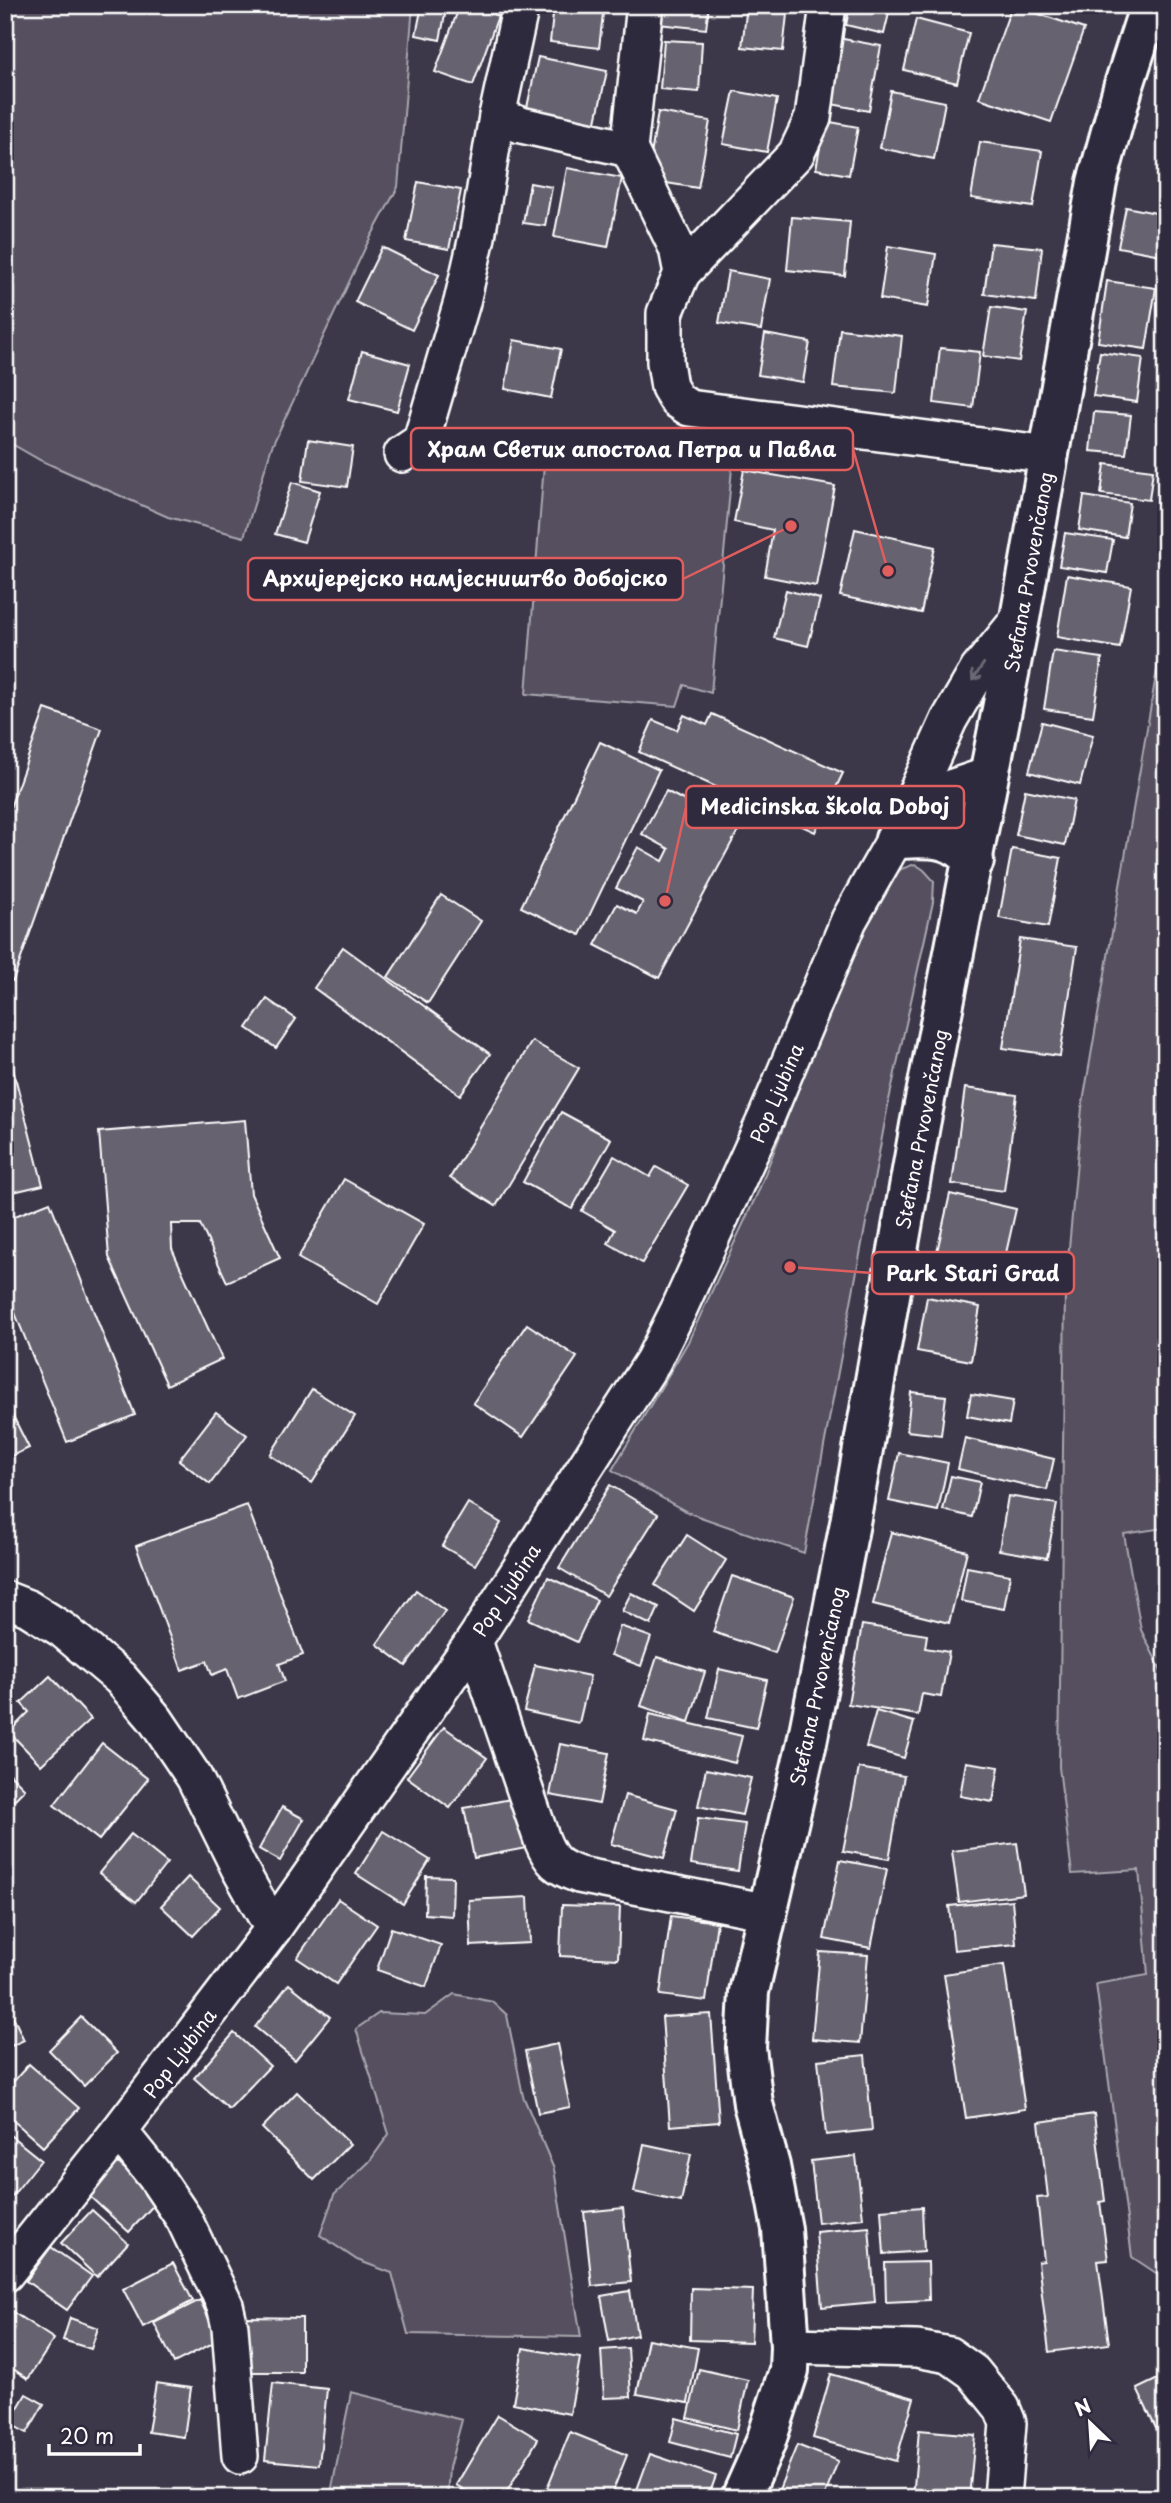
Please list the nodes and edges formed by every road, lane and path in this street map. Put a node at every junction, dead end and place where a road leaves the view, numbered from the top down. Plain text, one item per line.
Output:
1 (521, 5) edge
2 (645, 5) edge
3 (828, 5) edge
4 (1150, 5) edge
5 (497, 116) junction
6 (629, 149) junction
7 (682, 273) junction
8 (402, 453) dead end
9 (1049, 455) junction
10 (1020, 618) junction
11 (989, 775) junction
12 (895, 839) junction
13 (974, 861) junction
14 (5, 1599) edge
15 (474, 1641) junction
16 (768, 1912) junction
17 (273, 1928) junction
18 (119, 2131) junction
19 (5, 2274) edge
20 (790, 2346) junction
21 (240, 2456) dead end
22 (741, 2498) edge
23 (1002, 2498) edge

1 - 5 street
2 - 6 street
3 - 7 street
4 - 9 street, Stefana Prvovenčanog
5 - 6 street
5 - 8 street
6 - 7 street
7 - 9 street
9 - 10 street, Stefana Prvovenčanog
10 - 11 street, Stefana Prvovenčanog
10 -> 12 street
11 - 12 street
11 - 13 street, Stefana Prvovenčanog
12 - 13 street
12 - 15 street, Pop Ljubina
13 - 16 street, Stefana Prvovenčanog
14 - 17 street
15 - 16 street
15 - 17 street, Pop Ljubina
16 - 20 street, Stefana Prvovenčanog
17 - 18 street, Pop Ljubina
18 - 19 street, Pop Ljubina
18 - 21 street
20 - 22 street, Stefana Prvovenčanog
20 - 23 street

